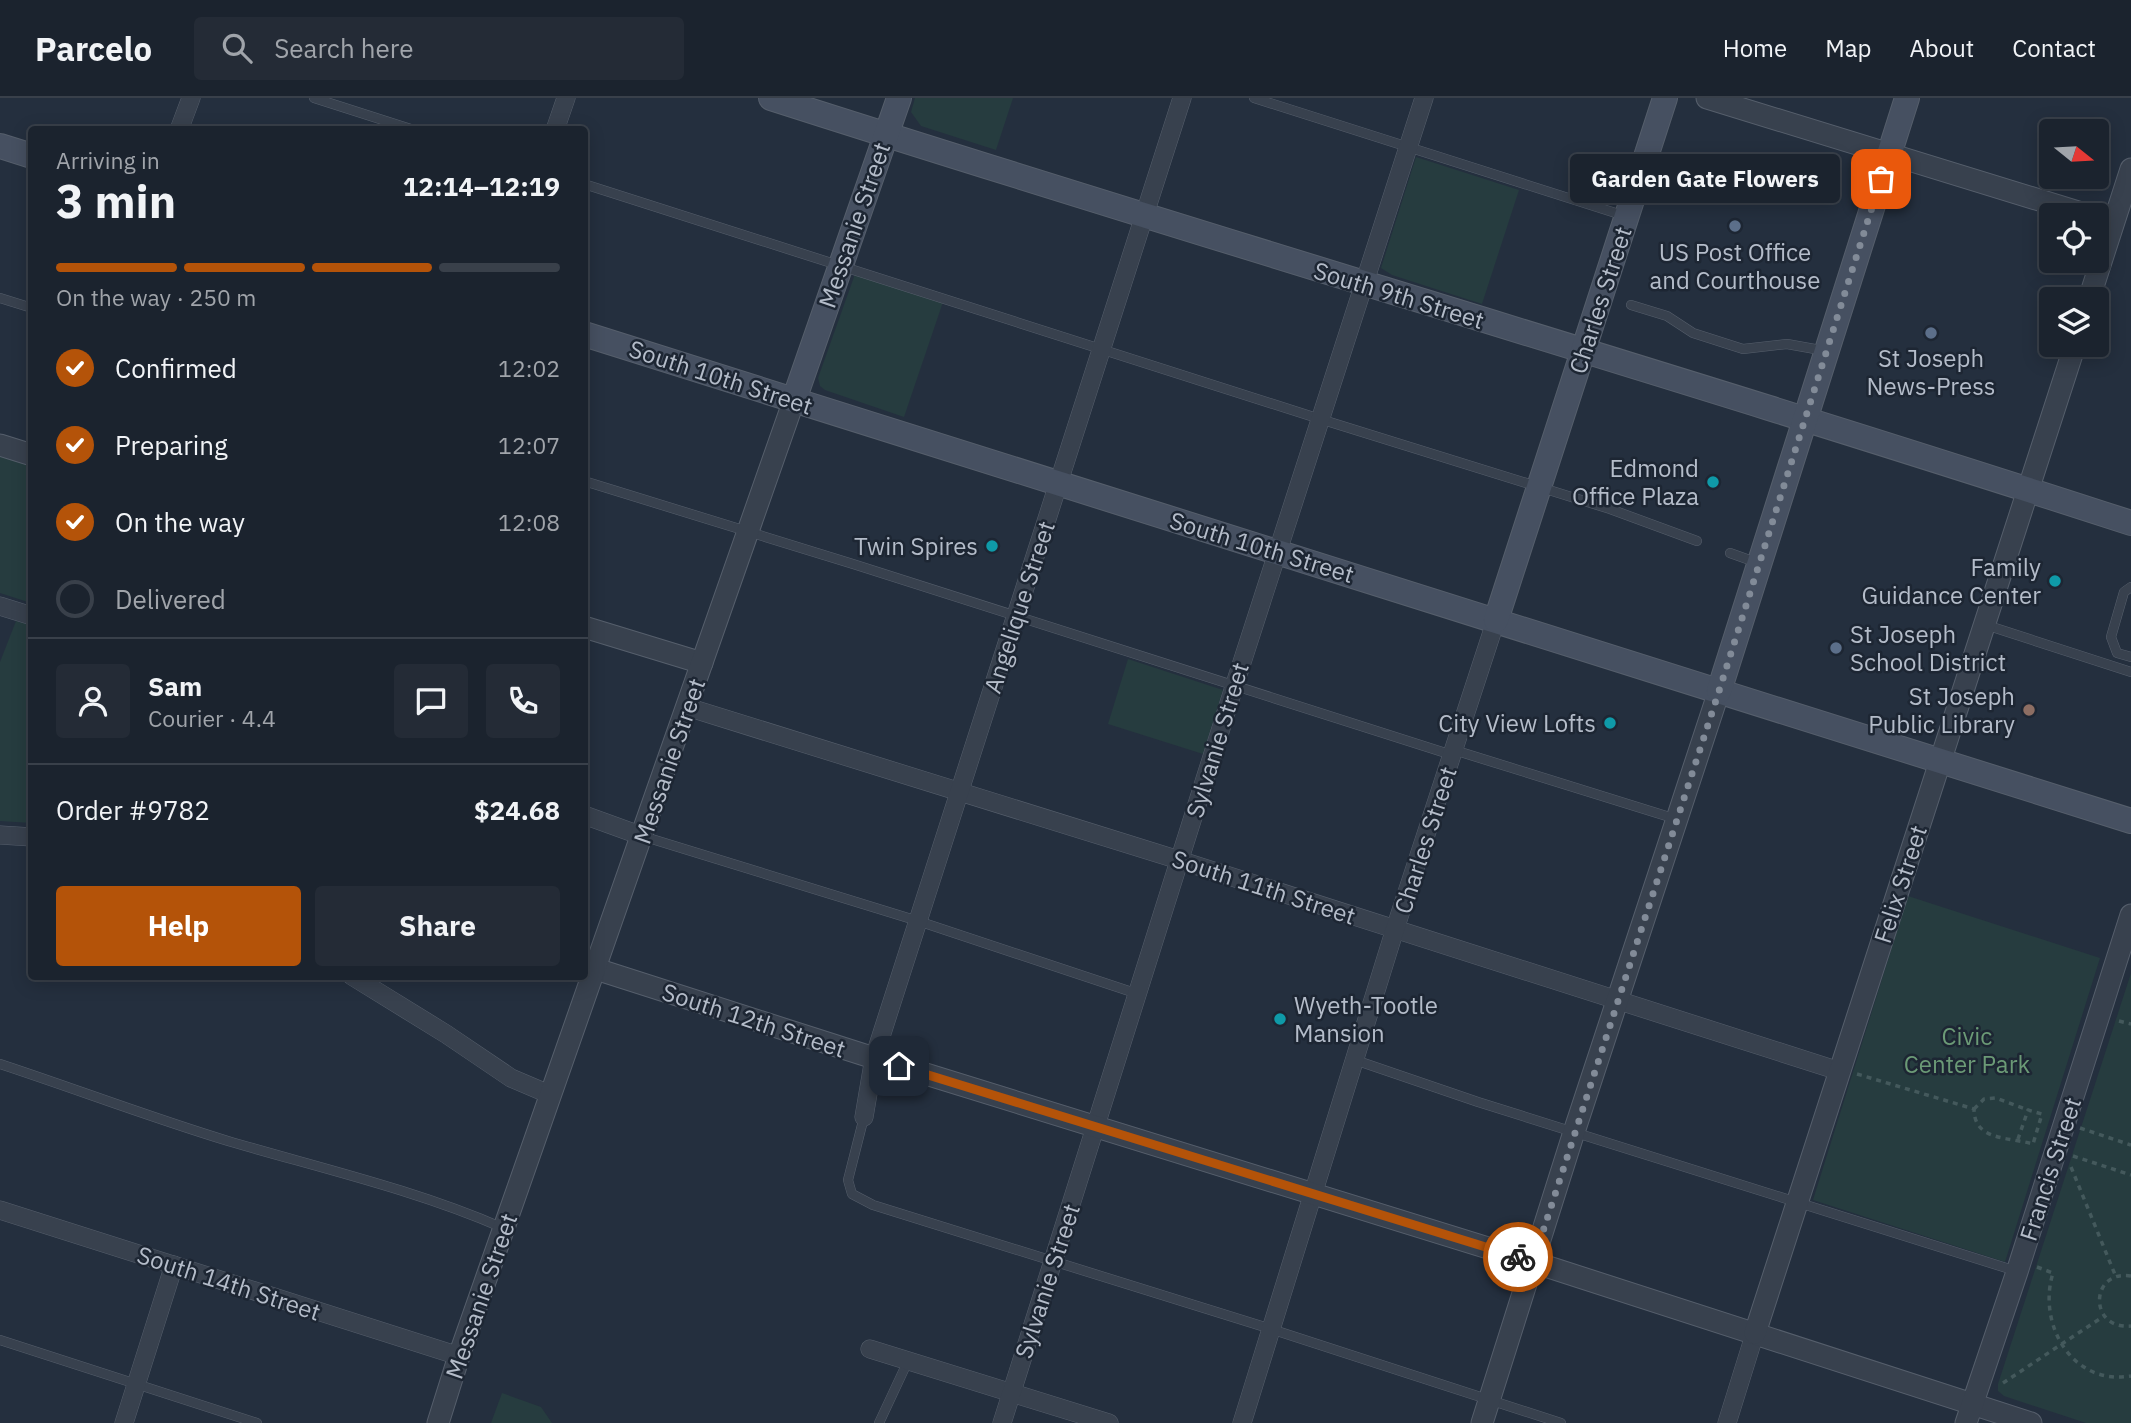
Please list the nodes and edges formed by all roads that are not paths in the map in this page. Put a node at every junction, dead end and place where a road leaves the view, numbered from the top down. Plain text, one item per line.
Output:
1 (191, 98) edge
2 (314, 98) edge
3 (566, 98) edge
4 (771, 98) edge
5 (899, 98) edge
6 (1182, 98) edge
7 (1254, 98) edge
8 (1424, 98) edge
9 (1665, 98) edge
10 (1707, 98) edge
11 (1907, 98) edge
12 (180, 126) edge
13 (402, 126) edge
14 (556, 126) edge
15 (886, 135) junction
16 (0, 146) edge
17 (1408, 147) junction
18 (1889, 154) junction
19 (28, 155) edge
20 (2131, 169) edge
21 (588, 185) edge
22 (2049, 203) edge
23 (1144, 216) junction
24 (1627, 217) junction
25 (2114, 223) edge
26 (840, 265) junction
27 (1364, 284) junction
28 (2093, 287) edge
29 (0, 298) edge
30 (1631, 305) dead end
31 (28, 307) edge
32 (588, 335) edge
33 (1102, 349) junction
34 (1584, 352) junction
35 (1827, 352) junction
36 (2071, 357) edge
37 (793, 400) junction
38 (1320, 419) junction
39 (1806, 419) junction
40 (0, 446) edge
41 (28, 454) edge
42 (588, 482) edge
43 (1059, 483) junction
44 (1540, 487) junction
45 (2028, 490) junction
46 (2131, 523) edge
47 (748, 532) junction
48 (1697, 541) dead end
49 (1277, 552) junction
50 (1730, 553) dead end
51 (1760, 564) junction
52 (2131, 587) edge
53 (0, 606) edge
54 (28, 614) edge
55 (1016, 616) junction
56 (1496, 620) junction
57 (1984, 624) junction
58 (588, 628) edge
59 (2131, 657) edge
60 (702, 663) junction
61 (2131, 672) edge
62 (1234, 687) junction
63 (1719, 691) junction
64 (687, 707) junction
65 (1453, 752) junction
66 (1940, 761) junction
67 (960, 792) junction
68 (588, 816) edge
69 (1677, 819) junction
70 (2131, 821) edge
71 (0, 835) edge
72 (642, 836) junction
73 (28, 837) edge
74 (1179, 860) junction
75 (2131, 915) edge
76 (918, 921) junction
77 (1395, 929) junction
78 (596, 969) junction
79 (358, 980) edge
80 (1138, 994) junction
81 (1617, 1000) junction
82 (874, 1058) junction
83 (1355, 1060) junction
84 (0, 1064) edge
85 (1847, 1072) junction
86 (551, 1095) junction
87 (864, 1117) joint
88 (1096, 1127) junction
89 (1574, 1132) junction
90 (1314, 1195) junction
91 (1797, 1202) junction
92 (0, 1210) edge
93 (503, 1228) junction
94 (1533, 1262) junction
95 (1054, 1263) junction
96 (174, 1265) junction
97 (2019, 1267) junction
98 (1271, 1329) junction
99 (1755, 1333) junction
100 (0, 1340) edge
101 (870, 1349) dead end
102 (458, 1356) junction
103 (908, 1361) junction
104 (137, 1384) junction
105 (1012, 1392) junction
106 (1489, 1401) junction
107 (1969, 1414) edge
108 (124, 1423) edge
109 (257, 1423) edge
110 (438, 1423) edge
111 (879, 1423) edge
112 (1002, 1423) edge
113 (1109, 1423) edge
114 (1242, 1423) edge
115 (1482, 1423) edge
116 (1561, 1423) edge
117 (1727, 1423) edge
118 (2031, 1423) edge

1 - 12 street
2 - 13 lane
3 - 14 street
4 - 15 main road, South 9th Street
5 - 15 main road, Messanie Street
6 - 23 street, Angelique Street
7 - 17 lane
8 - 17 street, Sylvanie Street
9 - 24 main road, Charles Street
10 - 18 street
11 - 18 main road
15 - 23 main road, South 9th Street
15 - 26 main road, Messanie Street
16 - 19 main road
17 - 24 lane
17 - 27 street, Sylvanie Street
18 - 22 street
18 - 35 main road
20 - 25 street
21 - 26 lane
23 - 27 main road, South 9th Street
23 - 33 street, Angelique Street
24 - 34 main road, Charles Street
25 - 28 street
26 - 33 lane
26 - 37 main road, Messanie Street
27 - 34 main road, South 9th Street
27 - 38 street, Sylvanie Street
29 - 31 lane
30 - 35 lane
32 - 37 main road, South 10th Street
33 - 38 lane
33 - 43 street, Angelique Street
34 - 39 main road, South 9th Street
34 - 44 main road, Charles Street
35 - 39 main road
36 - 45 street, Felix Street
37 - 43 main road, South 10th Street
37 - 47 street, Messanie Street
38 - 44 lane
38 - 49 street, Sylvanie Street
39 - 45 main road, South 9th Street
39 - 51 main road
40 - 41 street
42 - 47 lane
43 - 49 main road, South 10th Street
43 - 55 street, Angelique Street
44 - 48 lane
44 - 56 main road, Charles Street
45 - 46 main road, South 9th Street
45 - 57 street, Felix Street
47 - 55 lane
47 - 60 street, Messanie Street
49 - 56 main road, South 10th Street
49 - 62 street, Sylvanie Street
50 - 51 lane
51 - 63 main road
52 - 59 lane
53 - 54 street
55 - 62 lane
55 - 67 street, Angelique Street
56 - 63 main road, South 10th Street
56 - 65 street, Charles Street
57 - 61 lane
57 - 66 street, Felix Street
58 - 60 street
60 - 64 street, Messanie Street
62 - 65 lane
62 - 74 street, Sylvanie Street
63 - 66 main road, South 10th Street
63 - 69 street
64 - 67 street, South 11th Street
64 - 72 street, Messanie Street
65 - 69 lane
65 - 77 street, Charles Street
66 - 70 main road, South 10th Street
66 - 85 street, Felix Street
67 - 74 street, South 11th Street
67 - 76 street, Angelique Street
68 - 72 street
69 - 81 street
71 - 73 street
72 - 76 lane
72 - 78 street, Messanie Street
74 - 77 street, South 11th Street
74 - 80 street, Sylvanie Street
75 - 97 street, Francis Street
76 - 80 lane
76 - 82 street, Angelique Street
77 - 81 street, South 11th Street
77 - 83 street, Charles Street
78 - 82 street, South 12th Street
78 - 86 street, Messanie Street
79 - 86 street
80 - 88 street, Sylvanie Street
81 - 85 street, South 11th Street
81 - 89 street
82 - 87 street, Angelique Street
82 - 88 street, South 12th Street
83 - 89 lane
83 - 90 street, Charles Street
84 - 93 lane
85 - 91 street, Felix Street
86 - 93 street, Messanie Street
87 - 95 lane
88 - 90 street, South 12th Street
88 - 95 street, Sylvanie Street
89 - 91 lane
89 - 94 street
90 - 94 street, South 12th Street
90 - 98 street, Charles Street
91 - 97 lane
91 - 99 street, Felix Street
92 - 96 street, South 14th Street
93 - 102 street, Messanie Street
94 - 99 street, South 12th Street
94 - 106 street
95 - 98 lane
95 - 105 street, Sylvanie Street
96 - 102 street, South 14th Street
96 - 104 street
97 - 107 street, Francis Street
98 - 106 lane
98 - 114 street, Charles Street
99 - 107 street, South 12th Street
99 - 117 street, Felix Street
100 - 104 lane
101 - 103 street
102 - 110 street, Messanie Street
103 - 105 street
103 - 111 lane
104 - 108 street
104 - 109 lane
105 - 112 street, Sylvanie Street
105 - 113 street
106 - 115 street
106 - 116 lane
107 - 118 street, South 12th Street

